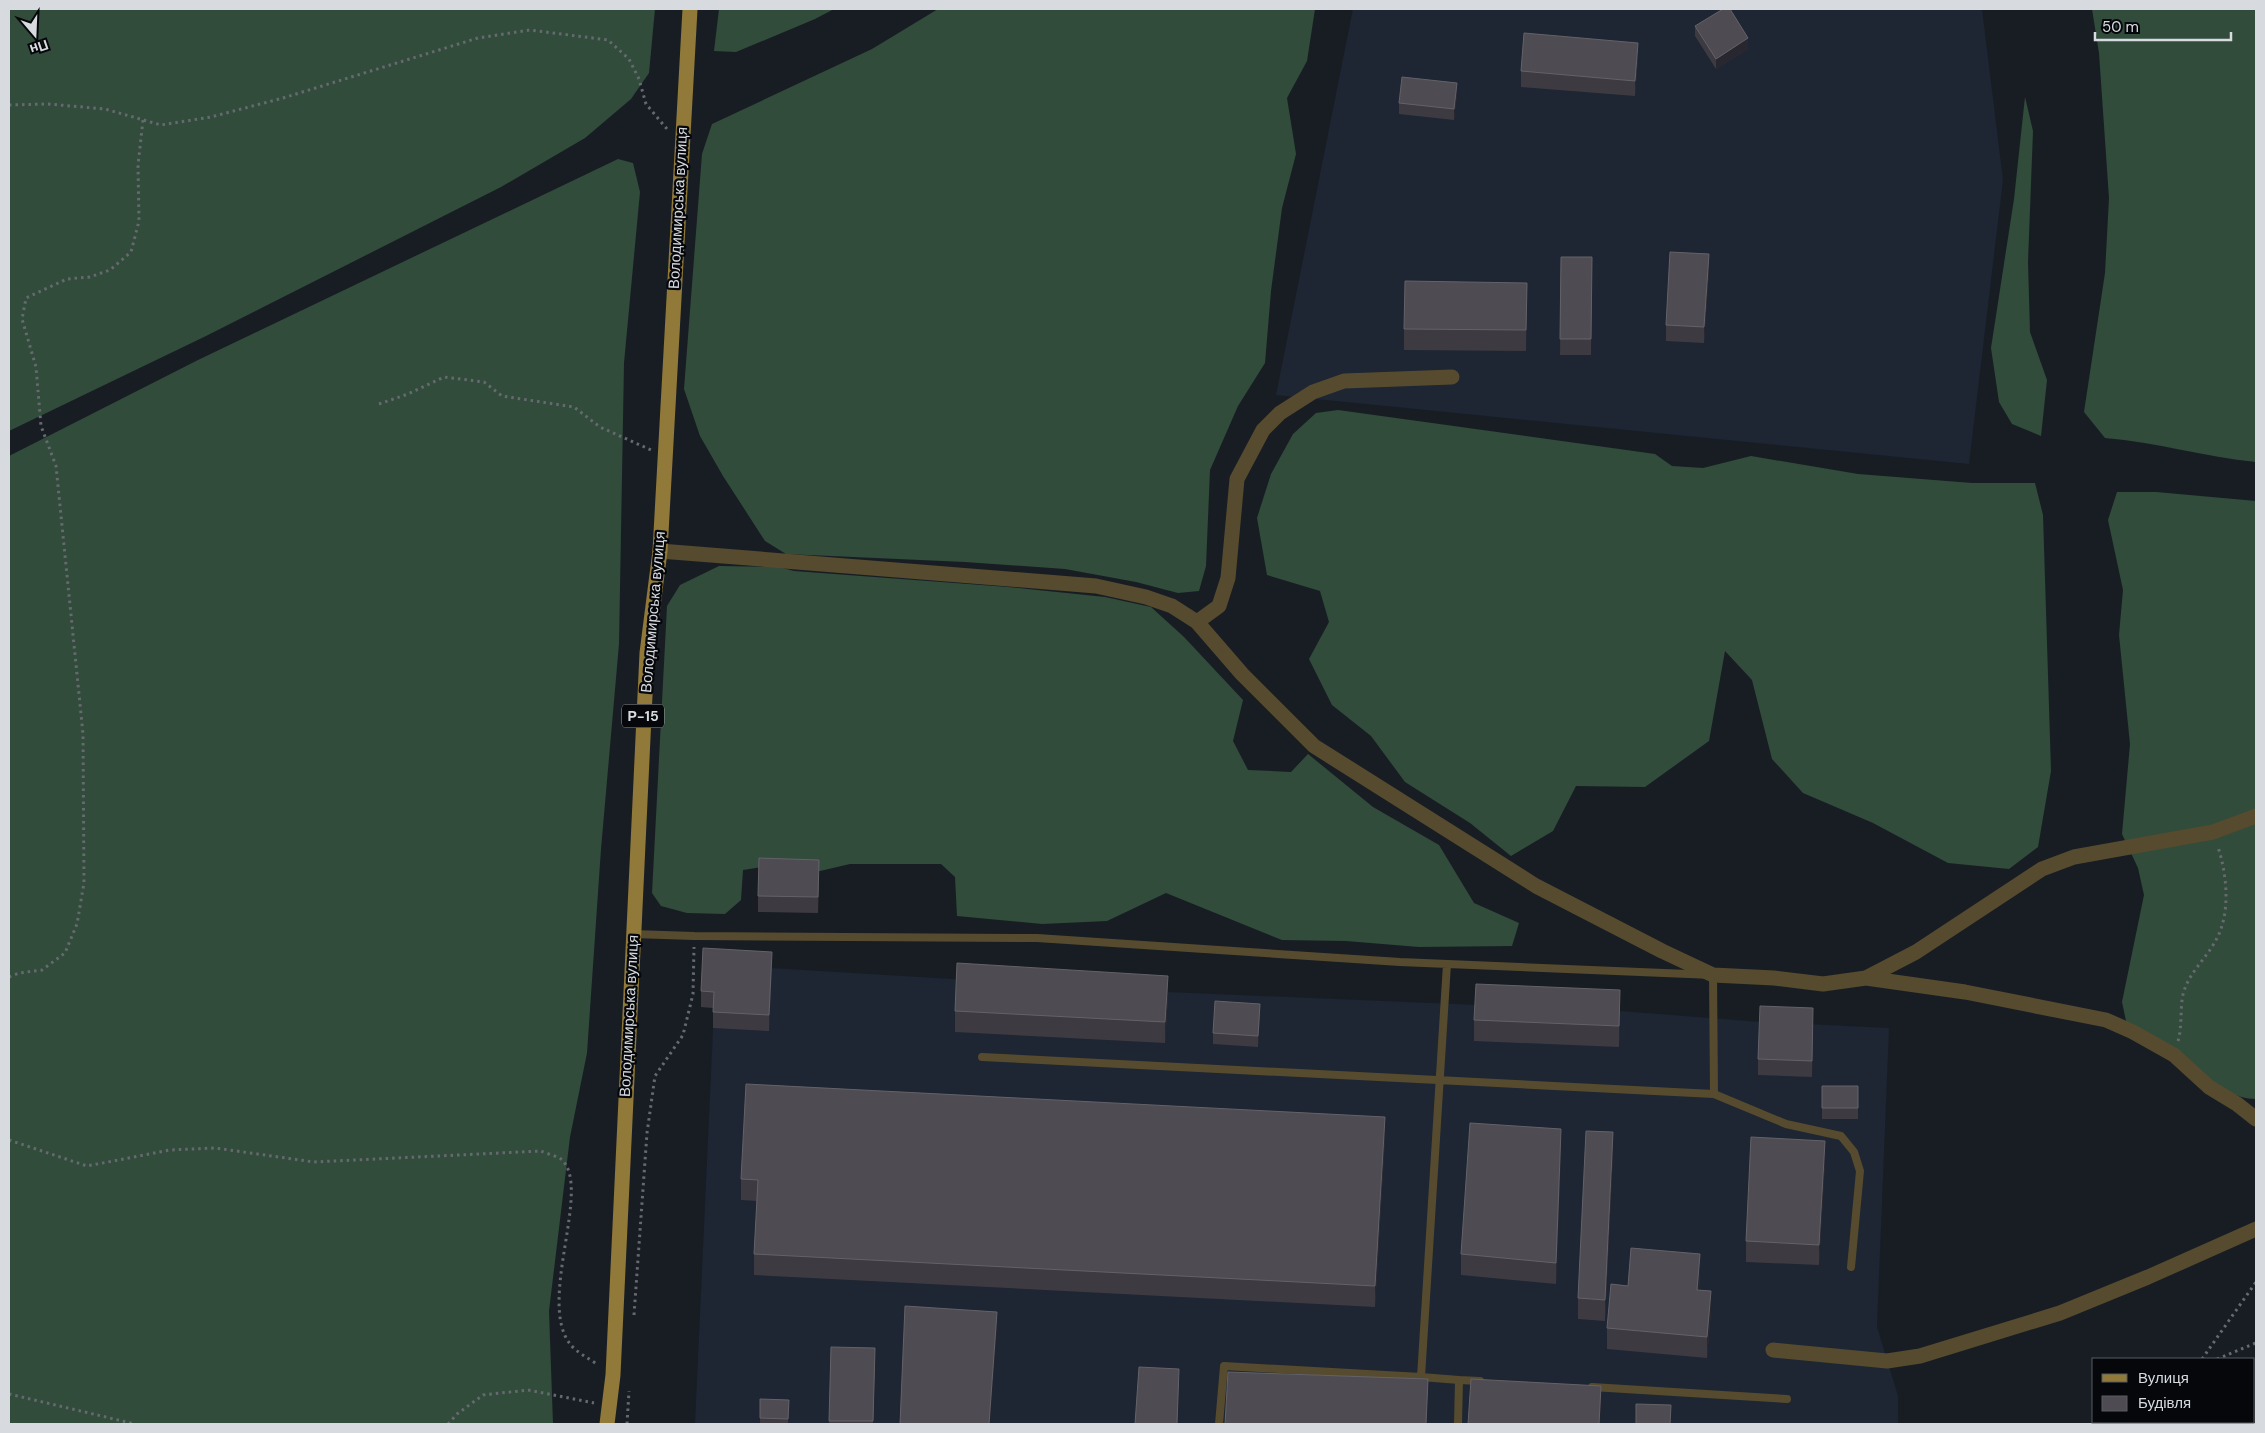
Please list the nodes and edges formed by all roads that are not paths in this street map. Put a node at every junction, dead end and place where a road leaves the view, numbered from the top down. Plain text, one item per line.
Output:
1 (690, 9) edge
2 (1452, 377) dead end
3 (660, 551) junction
4 (1197, 622) junction
5 (2256, 816) edge
6 (633, 934) junction
7 (1447, 964) junction
8 (1713, 975) junction
9 (1866, 978) junction
10 (982, 1057) dead end
11 (1440, 1079) junction
12 (1714, 1094) junction
13 (2256, 1119) edge
14 (2256, 1229) edge
15 (1851, 1267) dead end
16 (1773, 1350) dead end
17 (1420, 1377) junction
18 (1459, 1380) junction
19 (1489, 1381) edge
20 (1578, 1386) edge
21 (1787, 1398) dead end
22 (607, 1424) edge
23 (1219, 1424) edge
24 (1458, 1424) edge

1 - 3 main road, Володимирська вулиця / Р-15
2 - 4 street
3 - 4 street
3 - 6 main road, Володимирська вулиця / Р-15
4 - 8 street
5 - 9 street
6 - 7 lane
6 - 22 main road, Володимирська вулиця / Р-15
7 - 8 lane
7 - 11 lane
8 - 9 street
8 - 12 lane
9 - 13 street
10 - 11 lane
11 - 12 lane
11 - 17 lane
12 - 15 lane
14 - 16 street
17 - 18 lane
17 - 23 lane
18 - 19 lane
18 - 24 lane
20 - 21 lane

